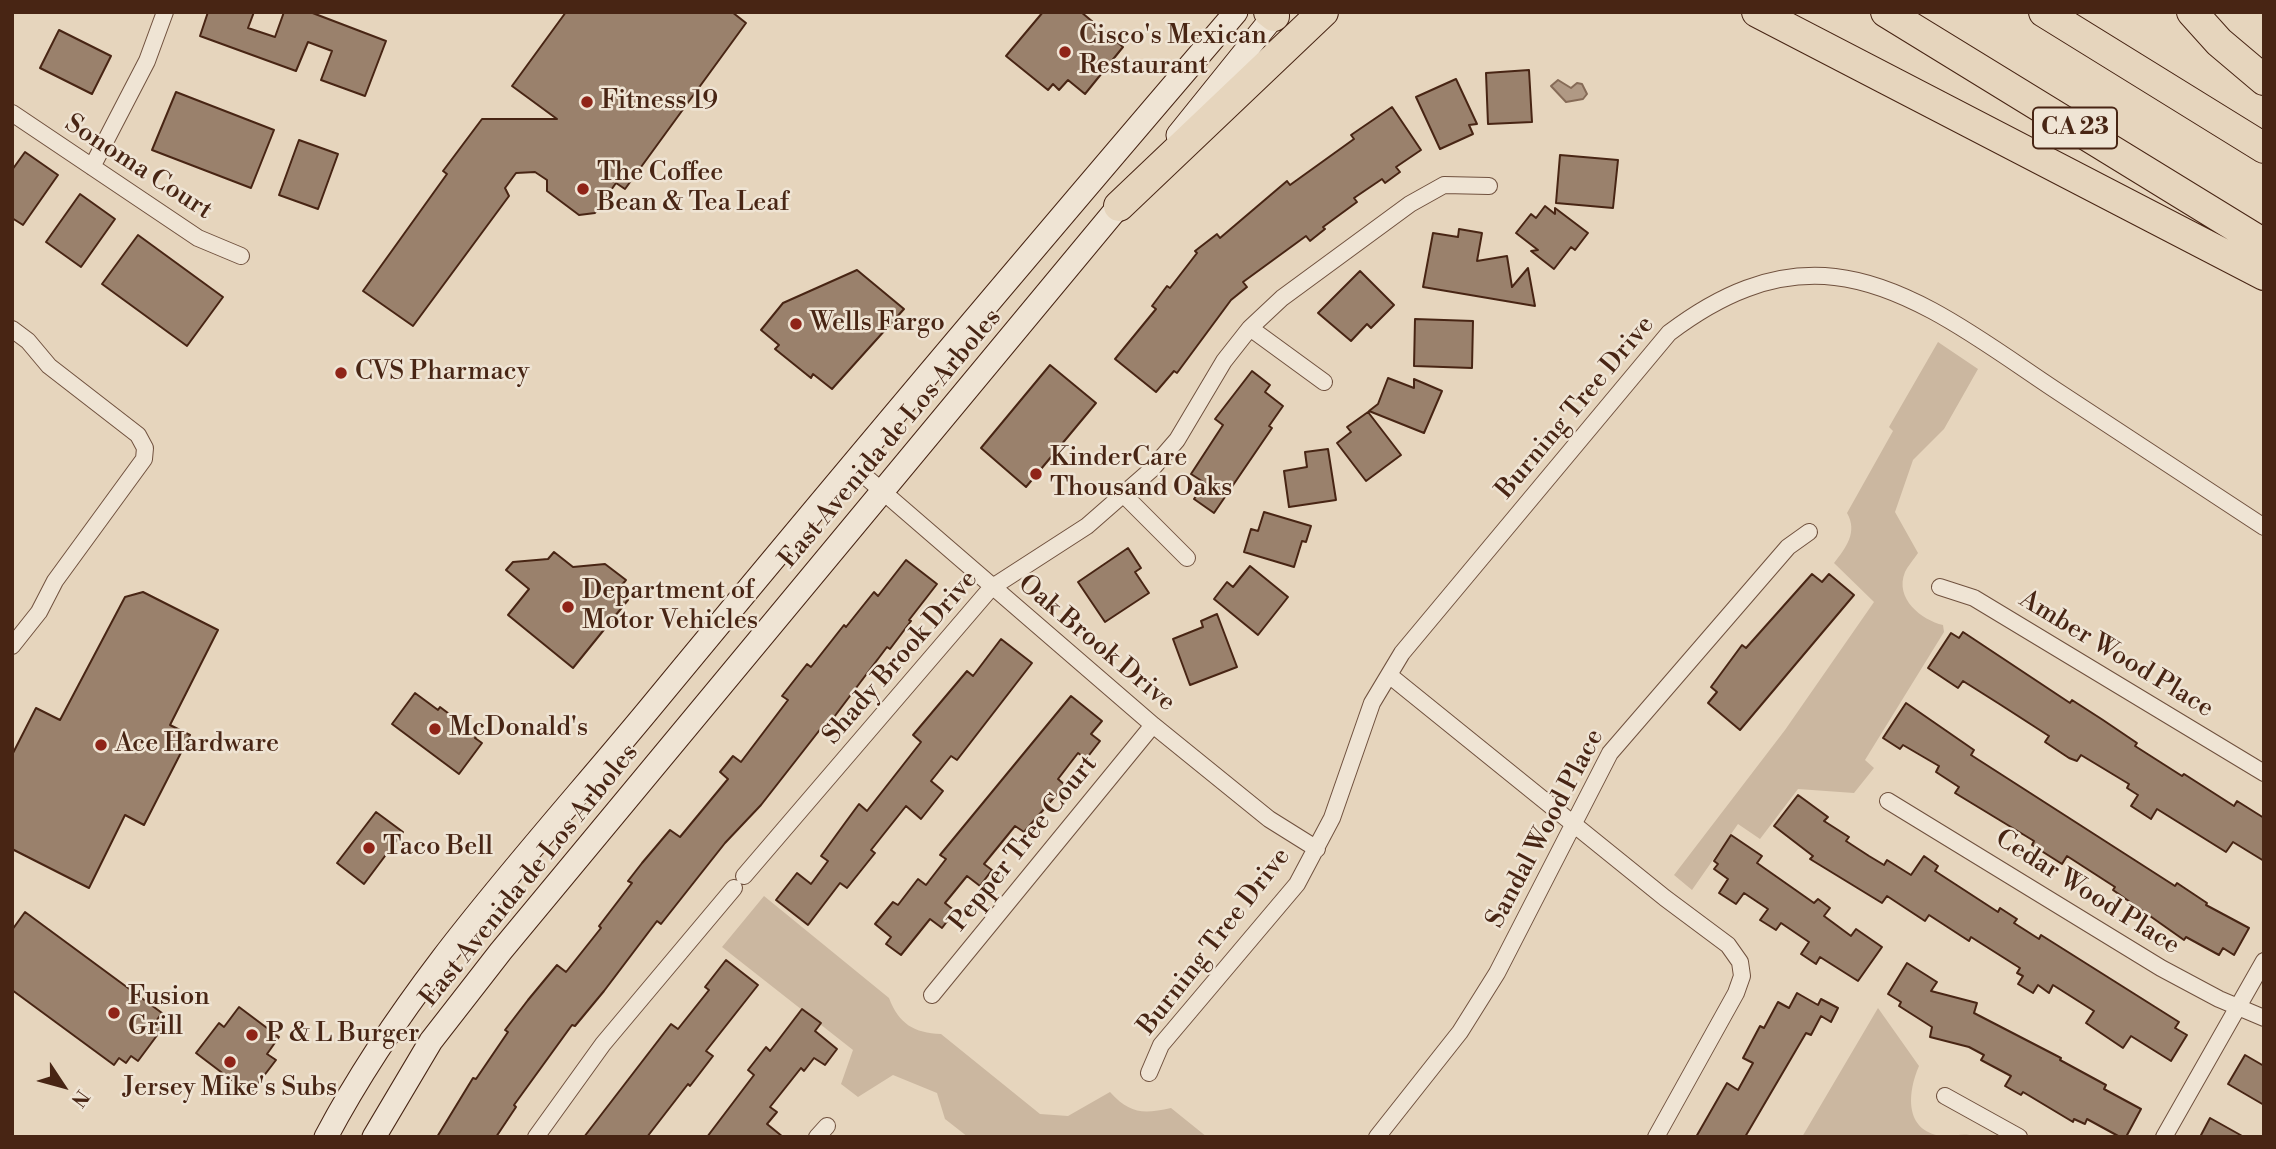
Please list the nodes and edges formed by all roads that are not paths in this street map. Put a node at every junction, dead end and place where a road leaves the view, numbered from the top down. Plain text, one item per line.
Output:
1 (165, 12) edge
2 (1236, 12) edge
3 (1323, 12) edge
4 (1757, 12) edge
5 (2044, 12) edge
6 (2192, 12) edge
7 (1274, 13) edge
8 (1887, 13) edge
9 (2264, 80) edge
10 (12, 113) edge
11 (2264, 148) edge
12 (92, 167) junction
13 (1489, 186) dead end
14 (1119, 206) junction
15 (2264, 244) edge
16 (241, 257) dead end
17 (2264, 275) edge
18 (1250, 328) junction
19 (12, 330) edge
20 (1324, 382) dead end
21 (852, 465) junction
22 (883, 493) junction
23 (1125, 496) junction
24 (2264, 527) edge
25 (1809, 532) dead end
26 (1187, 558) dead end
27 (1940, 587) dead end
28 (991, 588) junction
29 (12, 646) edge
30 (1389, 674) junction
31 (1153, 725) junction
32 (2264, 773) edge
33 (1888, 801) dead end
34 (1573, 822) junction
35 (1317, 849) junction
36 (2264, 961) edge
37 (932, 995) dead end
38 (2238, 1006) junction
39 (2264, 1018) edge
40 (1149, 1073) dead end
41 (1945, 1096) dead end
42 (326, 1137) edge
43 (374, 1137) edge
44 (536, 1137) edge
45 (1377, 1137) edge
46 (1656, 1137) edge
47 (2019, 1137) edge
48 (2164, 1137) edge

1 - 12 street
2 - 21 main road, East Avenida de Los Arboles
3 - 14 highway
4 - 17 highway
5 - 11 highway
6 - 9 highway
7 - 14 main road, East Avenida de Los Arboles
8 - 15 highway, CA 23
10 - 12 street, Sonoma Court
12 - 16 street, Sonoma Court
13 - 18 street, Shady Brook Drive
14 - 22 main road, East Avenida de Los Arboles
18 - 20 street
18 - 23 street, Shady Brook Drive
19 - 29 street
21 - 22 street, Oak Brook Drive
21 - 42 main road, East Avenida de Los Arboles
22 - 28 street, Oak Brook Drive
22 - 43 main road, East Avenida de Los Arboles
23 - 26 street
23 - 28 street, Shady Brook Drive
24 - 30 street, Burning Tree Drive
25 - 34 street, Sandal Wood Place
27 - 32 street, Amber Wood Place
28 - 31 street, Oak Brook Drive
28 - 44 street, Shady Brook Drive
30 - 34 street
30 - 35 street, Burning Tree Drive
31 - 35 street, Oak Brook Drive
31 - 37 street, Pepper Tree Court
33 - 38 street, Cedar Wood Place
34 - 45 street, Sandal Wood Place
34 - 46 street
35 - 40 street, Burning Tree Drive
36 - 38 street
38 - 39 street, Cedar Wood Place
38 - 48 street
41 - 47 street

